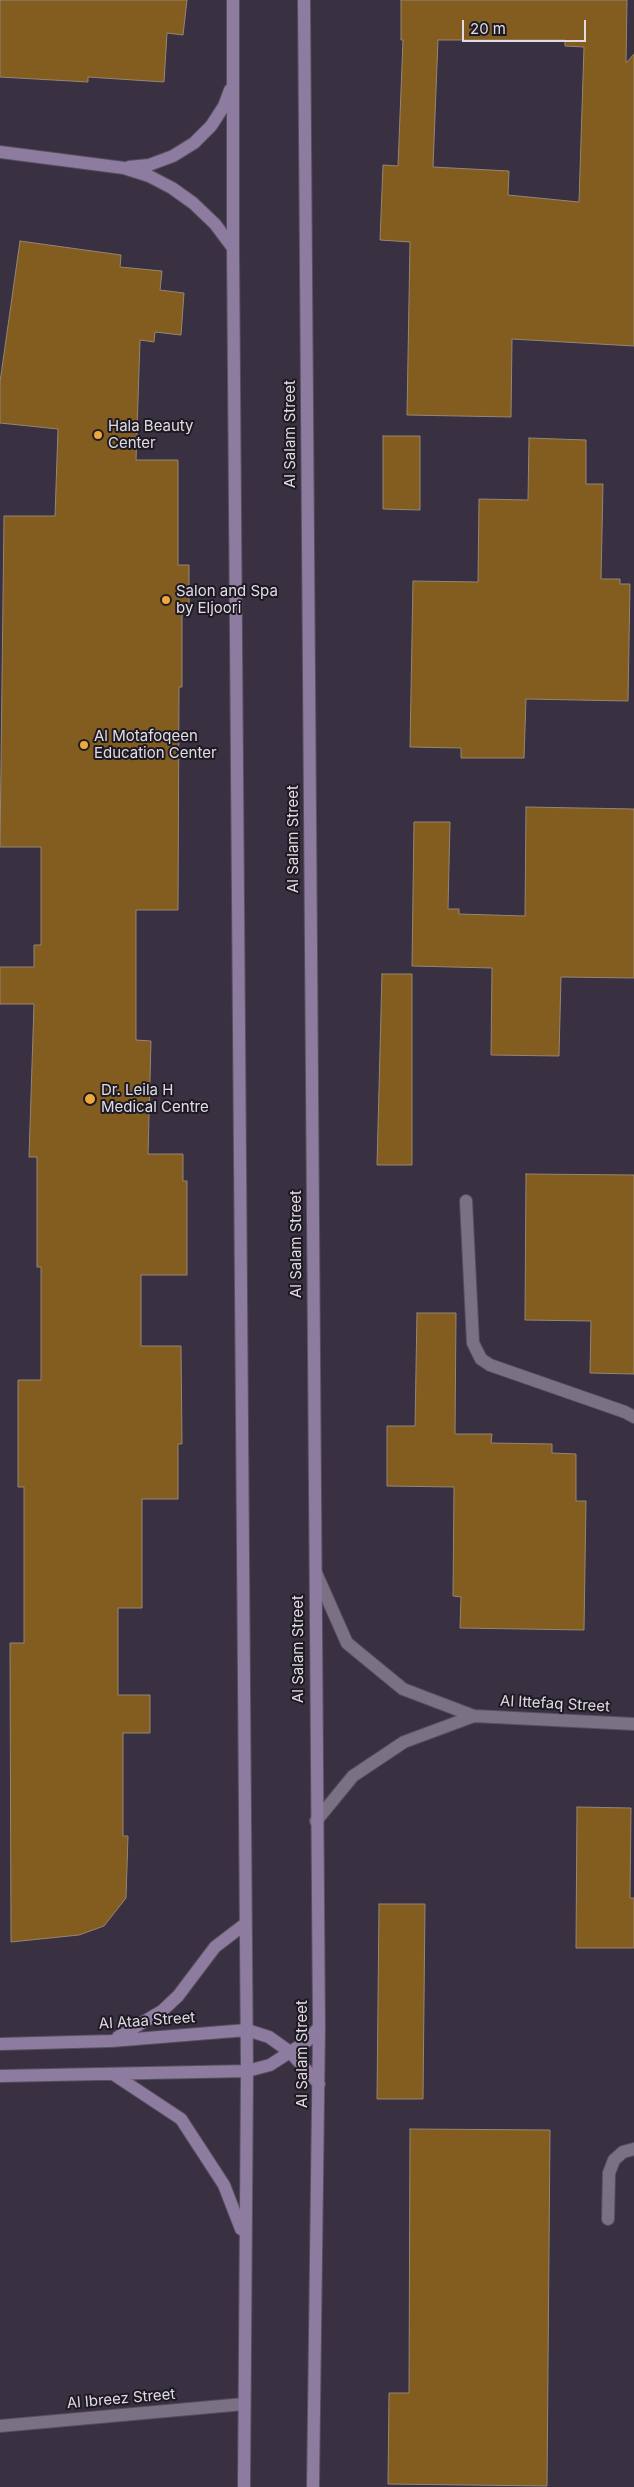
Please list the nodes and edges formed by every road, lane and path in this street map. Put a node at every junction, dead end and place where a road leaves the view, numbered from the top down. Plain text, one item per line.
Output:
1 (234, 0) edge
2 (304, 0) edge
3 (232, 84) junction
4 (0, 152) edge
5 (124, 168) junction
6 (233, 248) junction
7 (466, 1201) dead end
8 (634, 1417) edge
9 (314, 1569) junction
10 (474, 1716) junction
11 (634, 1724) edge
12 (316, 1821) junction
13 (245, 1924) junction
14 (319, 2027) junction
15 (247, 2030) junction
16 (111, 2041) junction
17 (0, 2044) edge
18 (290, 2052) junction
19 (247, 2070) junction
20 (113, 2074) junction
21 (0, 2076) edge
22 (319, 2084) junction
23 (634, 2149) edge
24 (608, 2219) dead end
25 (244, 2236) junction
26 (244, 2404) junction
27 (0, 2426) edge
28 (244, 2487) edge
29 (313, 2487) edge

1 - 3 main road
2 - 9 main road, Al Salam Street
3 - 5 main road
3 - 6 main road
4 - 5 main road
5 - 6 main road
6 - 13 main road
7 - 8 street
9 - 10 street, Al Ittefaq Street
9 - 12 main road, Al Salam Street
10 - 11 street, Al Ittefaq Street
10 - 12 street, Al Ittefaq Street
12 - 14 main road, Al Salam Street
13 - 15 main road
13 - 16 main road
14 - 18 main road
14 - 22 main road, Al Salam Street
15 - 16 main road, Al Ataa Street
15 - 18 main road, Al Ataa Street
15 - 19 main road
16 - 17 main road, Al Ataa Street
18 - 19 main road
18 - 22 main road, Al Ataa Street
19 - 20 main road
19 - 25 main road
20 - 21 main road
20 - 25 main road
22 - 29 main road, Al Salam Street
23 - 24 street
25 - 26 main road
26 - 27 street, Al Ibreez Street
26 - 28 main road

